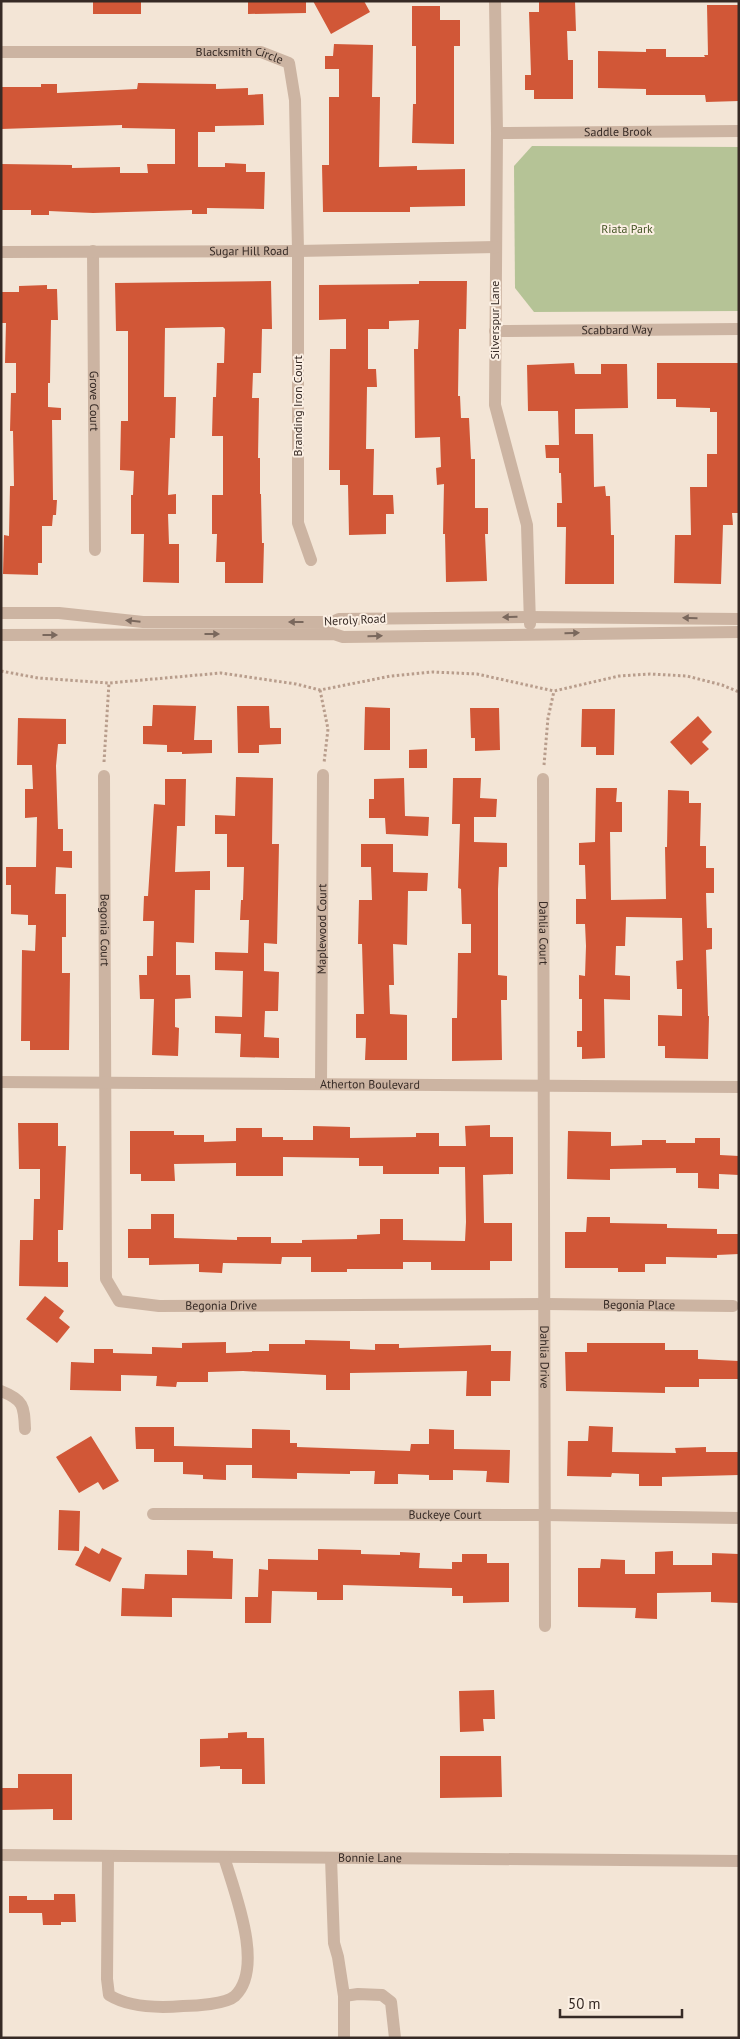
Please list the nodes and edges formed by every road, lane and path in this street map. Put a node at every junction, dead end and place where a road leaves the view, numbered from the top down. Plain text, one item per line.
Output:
1 (495, 1) edge
2 (1, 52) edge
3 (739, 131) edge
4 (497, 133) junction
5 (496, 247) junction
6 (93, 251) junction
7 (298, 251) junction
8 (1, 252) edge
9 (739, 329) edge
10 (495, 331) junction
11 (95, 550) dead end
12 (311, 560) dead end
13 (1, 613) edge
14 (530, 617) junction
15 (739, 619) edge
16 (739, 632) edge
17 (530, 634) junction
18 (1, 635) edge
19 (1, 671) edge
20 (108, 683) junction
21 (320, 690) junction
22 (554, 692) junction
23 (739, 692) edge
24 (323, 774) joint
25 (104, 776) joint
26 (543, 780) joint
27 (1, 1082) edge
28 (106, 1083) junction
29 (321, 1084) junction
30 (545, 1086) junction
31 (739, 1087) edge
32 (545, 1304) junction
33 (733, 1306) dead end
34 (1, 1391) edge
35 (25, 1429) dead end
36 (153, 1514) dead end
37 (545, 1515) junction
38 (739, 1518) edge
39 (545, 1626) dead end
40 (1, 1856) edge
41 (108, 1856) junction
42 (224, 1857) junction
43 (331, 1858) junction
44 (739, 1861) edge
45 (344, 1996) junction
46 (344, 2038) edge
47 (395, 2038) edge

1 - 4 street, Silverspur Lane
2 - 7 street, Blacksmith Circle
3 - 4 street, Saddle Brook
4 - 5 street, Silverspur Lane
5 - 7 street, Sugar Hill Road
5 - 10 street, Silverspur Lane
6 - 7 street, Sugar Hill Road
6 - 8 street, Sugar Hill Road
6 - 11 street, Grove Court
7 - 12 street, Branding Iron Court
9 - 10 street, Scabbard Way
10 - 14 street, Silverspur Lane
14 -> 13 street, Neroly Road
15 -> 14 street, Neroly Road
14 - 17 street, Silverspur Lane
17 -> 16 street, Neroly Road
18 -> 17 street, Neroly Road
19 - 20 path
20 - 21 path
20 - 25 path
21 - 22 path
21 - 24 path
22 - 23 path
22 - 26 path
24 - 29 street, Maplewood Court
25 - 28 street, Begonia Court
26 - 30 street, Dahlia Court
27 - 28 street, Atherton Boulevard
28 - 29 street, Atherton Boulevard
28 - 32 street, Begonia Drive
29 - 30 street, Atherton Boulevard
30 - 31 street, Atherton Boulevard
30 - 32 street, Dahlia Drive
32 - 33 street, Begonia Place
32 - 37 street, Dahlia Drive
34 - 35 street
36 - 37 street, Buckeye Court
37 - 38 street, Buckeye Court
37 - 39 street, Dahlia Drive
40 - 41 street, Bonnie Lane
41 - 42 street, Bonnie Lane
41 - 42 street
42 - 43 street, Bonnie Lane
43 - 44 street, Bonnie Lane
43 - 45 street
45 - 46 street
45 - 47 street

